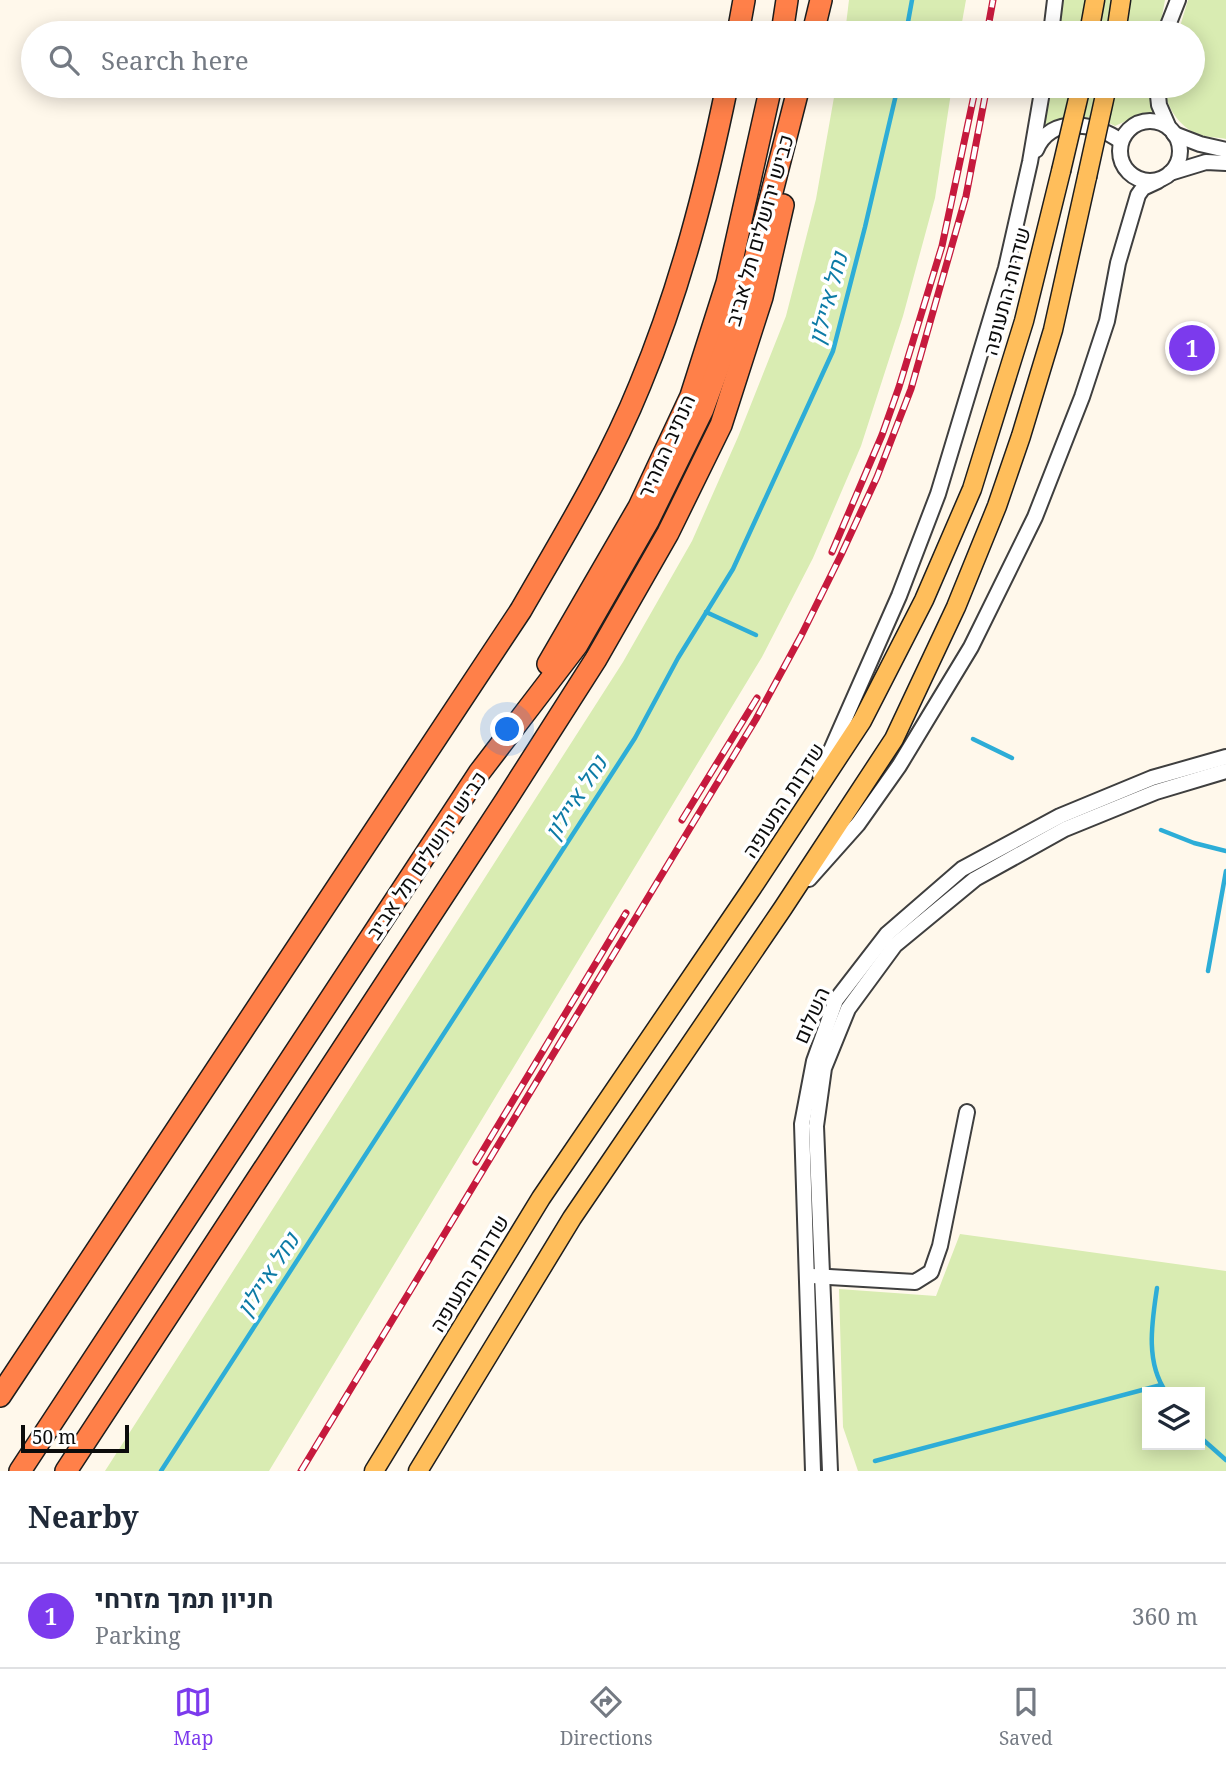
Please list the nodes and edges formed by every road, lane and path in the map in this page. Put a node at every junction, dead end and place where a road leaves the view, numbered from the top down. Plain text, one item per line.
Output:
1 (744, 0) edge
2 (787, 0) edge
3 (1055, 0) edge
4 (1095, 0) edge
5 (1121, 0) edge
6 (1169, 0) edge
7 (1178, 0) edge
8 (820, 3) edge
9 (740, 21) edge
10 (784, 21) edge
11 (816, 21) edge
12 (1052, 21) edge
13 (1091, 21) edge
14 (1118, 21) edge
15 (1166, 21) edge
16 (1169, 21) edge
17 (724, 98) edge
18 (768, 98) edge
19 (796, 98) edge
20 (804, 98) edge
21 (1041, 98) edge
22 (1078, 98) edge
23 (1104, 98) edge
24 (1158, 98) edge
25 (1171, 131) junction
26 (1121, 141) junction
27 (1226, 150) edge
28 (1030, 162) junction
29 (1226, 163) edge
30 (1164, 177) junction
31 (1226, 757) edge
32 (1226, 771) edge
33 (480, 773) junction
34 (805, 809) junction
35 (783, 908) junction
36 (967, 1112) dead end
37 (813, 1276) junction
38 (0, 1396) edge
39 (20, 1471) edge
40 (66, 1471) edge
41 (374, 1471) edge
42 (418, 1471) edge
43 (813, 1471) edge
44 (830, 1471) edge

1 - 9 highway
2 - 10 highway
3 - 12 street
4 - 13 main road
5 - 14 main road
6 - 15 street
7 - 16 street
8 - 11 highway
17 - 38 highway
18 - 33 highway, הנתיב המהיר
19 - 33 highway, כביש ירושלים תל אביב
20 - 40 highway
21 - 28 street
22 - 34 main road, שדרות התעופה, bridge
23 - 35 main road, bridge
24 - 25 street
25 - 26 street
25 - 27 street
25 - 30 street
26 - 28 street
26 - 30 street
28 - 34 street
29 - 30 street
30 - 35 street
31 - 37 street, השלום
32 - 37 street
33 - 39 highway, כביש ירושלים תל אביב
34 - 41 main road, שדרות התעופה
35 - 42 main road
36 - 37 street
37 - 43 street, השלום
37 - 44 street

